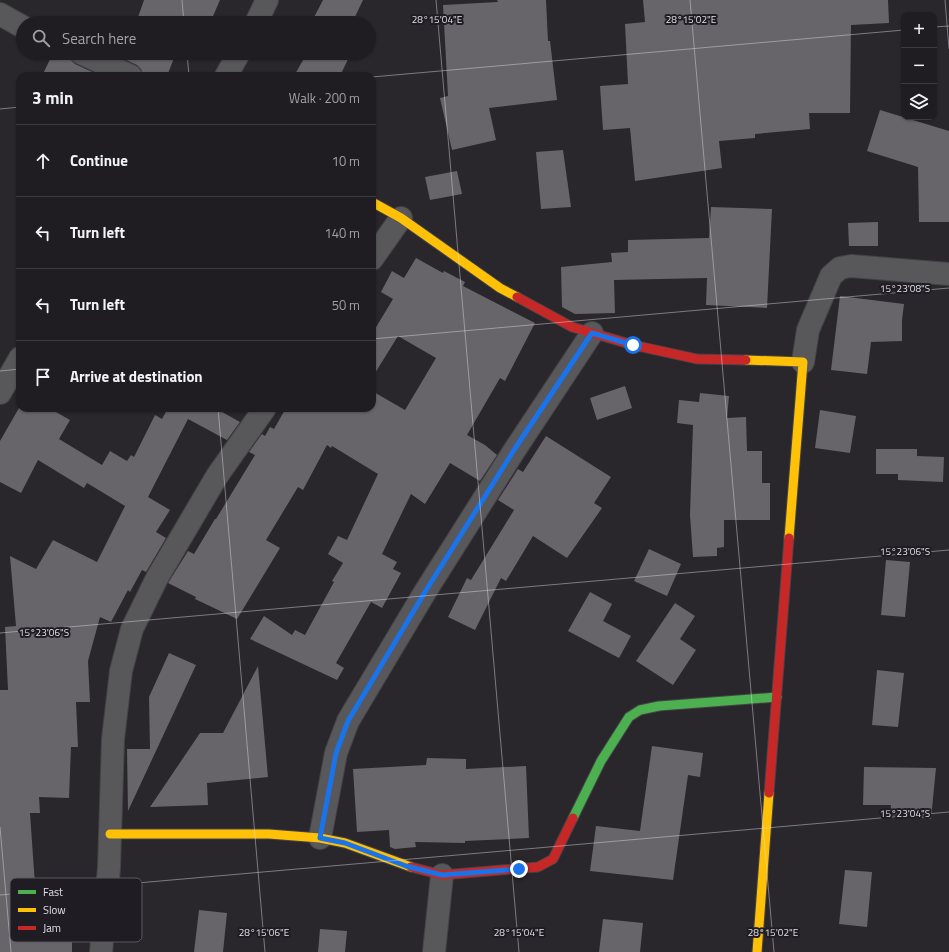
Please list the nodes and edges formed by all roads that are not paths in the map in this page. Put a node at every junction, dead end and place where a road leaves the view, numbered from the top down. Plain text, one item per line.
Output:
1 (267, 0) edge
2 (0, 14) edge
3 (259, 16) edge
4 (16, 22) edge
5 (96, 60) edge
6 (235, 60) edge
7 (122, 72) edge
8 (228, 72) edge
9 (376, 204) edge
10 (401, 218) junction
11 (376, 253) edge
12 (949, 274) edge
13 (592, 333) junction
14 (803, 362) junction
15 (16, 365) edge
16 (0, 393) edge
17 (262, 412) edge
18 (777, 697) junction
19 (110, 834) junction
20 (320, 838) junction
21 (442, 875) junction
22 (108, 878) edge
23 (102, 942) edge
24 (101, 952) edge
25 (434, 952) edge
26 (757, 952) edge

1 - 3 street
2 - 4 street
5 - 7 street
6 - 8 street
9 - 10 street
10 - 11 street
10 - 13 street
12 - 14 street
13 - 14 street
13 - 20 street
14 - 18 street
15 - 16 street
17 - 19 street
18 - 21 street
18 - 26 street
19 - 20 street
19 - 22 street
20 - 21 street
21 - 25 street
23 - 24 street

